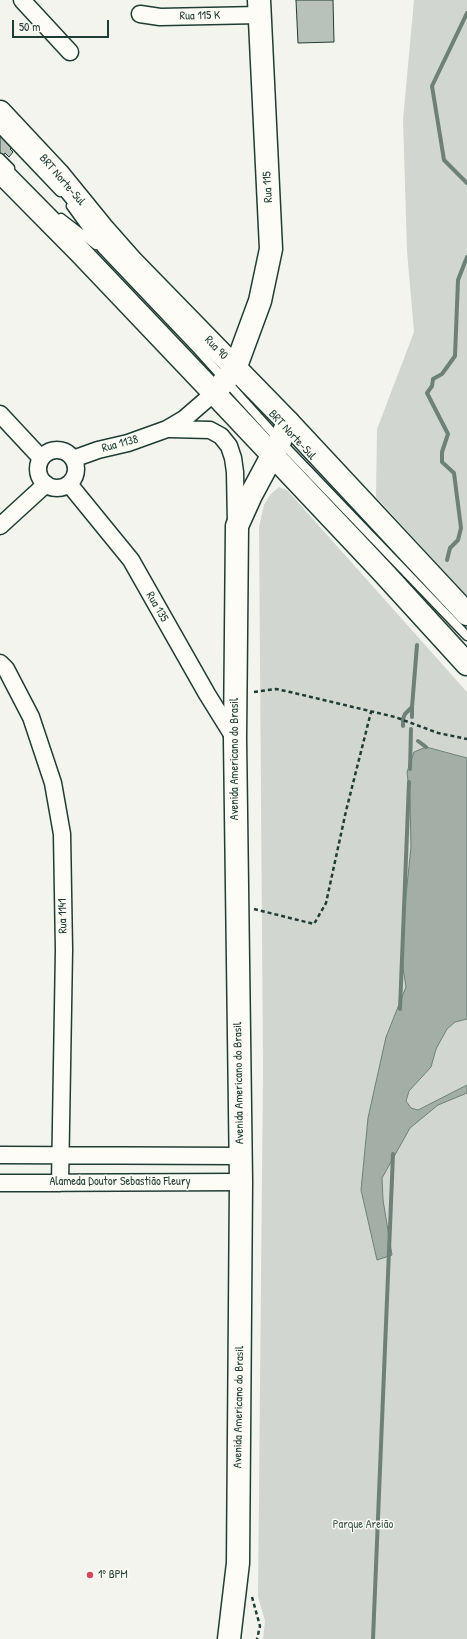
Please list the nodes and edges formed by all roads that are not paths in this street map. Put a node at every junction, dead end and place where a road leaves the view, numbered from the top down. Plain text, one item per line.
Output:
1 (22, 0) edge
2 (259, 8) edge
3 (140, 14) dead end
4 (70, 52) dead end
5 (0, 112) edge
6 (0, 129) edge
7 (0, 158) edge
8 (0, 171) edge
9 (43, 202) dead end
10 (54, 212) dead end
11 (102, 250) junction
12 (225, 380) junction
13 (0, 414) edge
14 (167, 429) junction
15 (210, 430) joint
16 (280, 439) junction
17 (41, 458) junction
18 (74, 459) junction
19 (46, 484) junction
20 (69, 484) junction
21 (0, 526) edge
22 (236, 526) junction
23 (467, 614) edge
24 (467, 636) edge
25 (0, 663) edge
26 (467, 664) edge
27 (234, 739) junction
28 (0, 1155) edge
29 (60, 1155) junction
30 (240, 1156) junction
31 (241, 1182) junction
32 (0, 1183) edge
33 (60, 1183) junction
34 (229, 1639) edge

1 - 4 street
2 - 3 street, Rua 115 K
2 - 12 street, Rua 115
5 - 12 street, Rua 90
6 - 11 lane, BRT Norte-Sul
7 - 9 lane
8 - 12 street, Rua 90
10 - 11 lane, BRT Norte-Sul
11 - 12 lane, BRT Norte-Sul
12 - 14 street, Rua 1138
12 - 16 street, Rua 90
12 - 16 street, Rua 90
13 - 17 street
14 - 15 street, Rua 1138
14 - 18 street, Rua 1138
15 - 22 street, Avenida Americano do Brasil
16 - 22 street, Avenida Americano do Brasil
16 - 23 street, Rua 90
16 - 24 lane, BRT Norte-Sul
16 - 26 street, Rua 90
17 - 18 street
17 - 19 street
18 - 20 street
19 - 20 street
19 - 21 street
20 - 27 street, Rua 135
22 - 27 street, Avenida Americano do Brasil
25 - 29 street, Rua 1141
27 - 30 street, Avenida Americano do Brasil
28 - 29 street
29 - 30 street
29 - 33 street, Rua 1141
30 - 31 street, Avenida Americano do Brasil
31 - 33 street, Alameda Doutor Sebastião Fleury
31 - 34 street, Avenida Americano do Brasil
32 - 33 street, Alameda Doutor Sebastião Fleury

